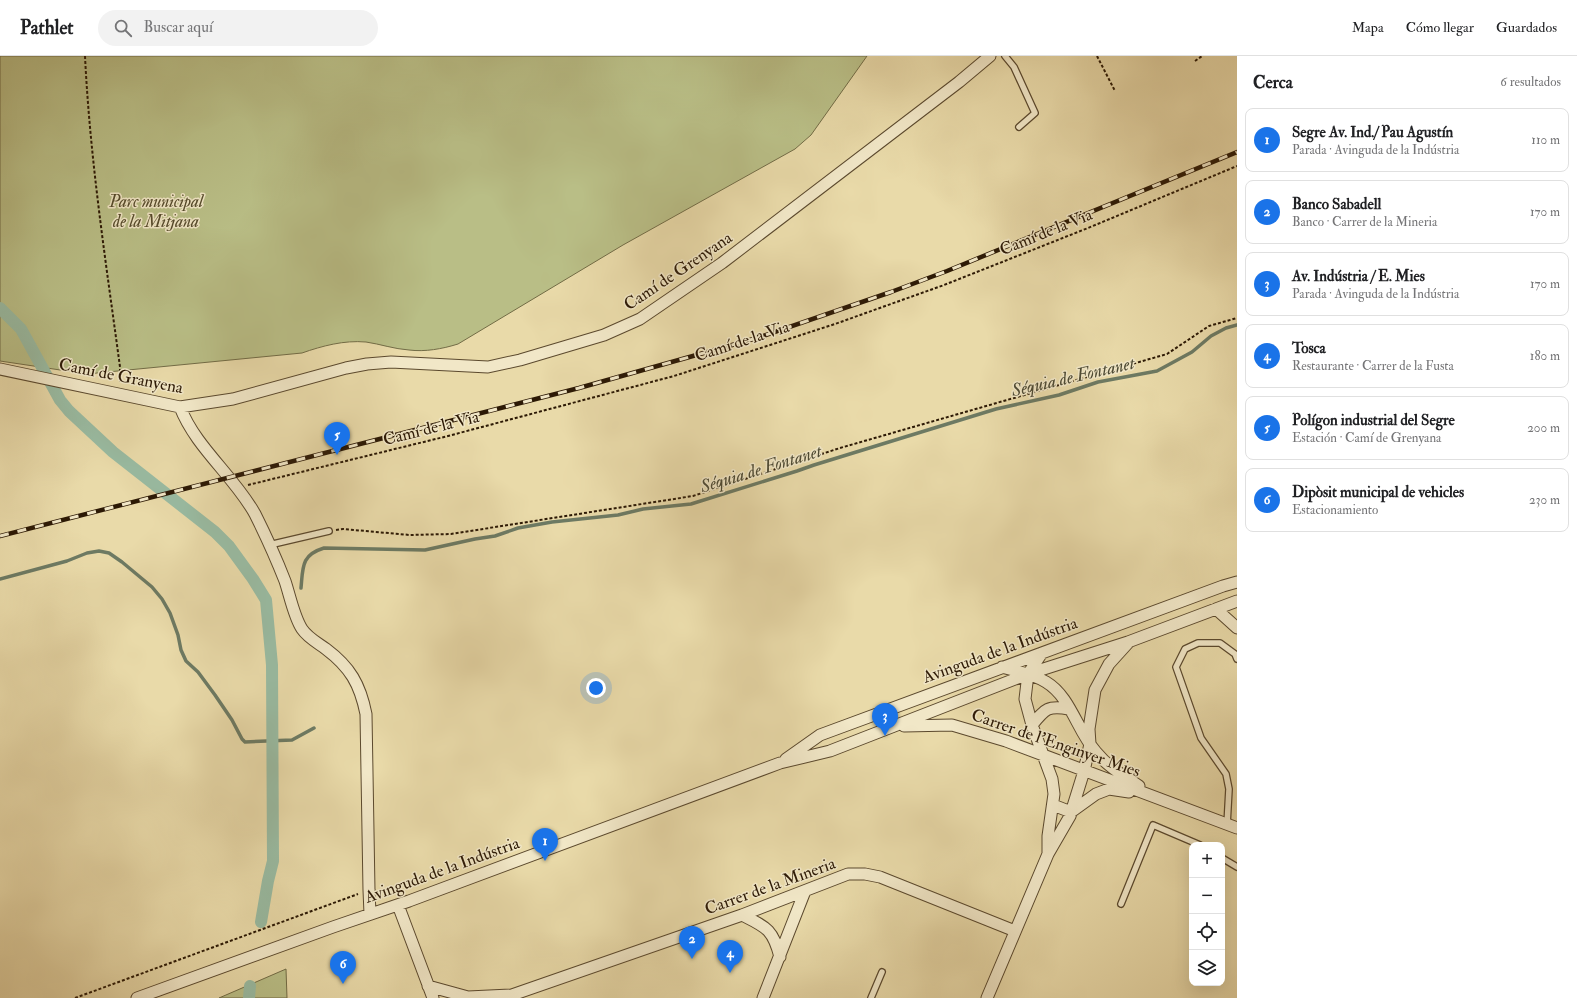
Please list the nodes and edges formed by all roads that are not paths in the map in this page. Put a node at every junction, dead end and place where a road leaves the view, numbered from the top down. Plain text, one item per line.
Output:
1 (990, 56) edge
2 (1005, 56) edge
3 (1020, 127) dead end
4 (0, 369) edge
5 (283, 385) joint
6 (180, 407) junction
7 (329, 531) road end
8 (269, 545) junction
9 (1237, 582) edge
10 (1237, 601) edge
11 (1216, 609) junction
12 (1237, 628) edge
13 (1128, 642) junction
14 (1042, 653) junction
15 (1237, 659) edge
16 (1002, 667) junction
17 (1028, 674) junction
18 (1069, 709) junction
19 (1032, 725) junction
20 (896, 727) junction
21 (1090, 744) junction
22 (1044, 755) junction
23 (780, 763) junction
24 (1084, 771) junction
25 (1155, 796) junction
26 (1053, 805) junction
27 (1071, 812) junction
28 (1232, 826) edge
29 (1193, 842) edge
30 (1048, 854) junction
31 (1225, 860) edge
32 (1237, 867) edge
33 (805, 891) junction
34 (1121, 904) dead end
35 (398, 905) junction
36 (370, 914) junction
37 (742, 915) junction
38 (1015, 931) junction
39 (780, 957) junction
40 (882, 972) dead end
41 (428, 986) junction
42 (481, 997) edge
43 (511, 997) edge
44 (137, 998) edge
45 (433, 998) edge
46 (468, 998) edge
47 (763, 998) edge
48 (871, 998) edge
49 (987, 998) edge

1 - 5 street, Camí de Grenyana
2 - 3 lane
4 - 6 street, Camí de Granyena
5 - 6 street, Camí de Granyena
6 - 8 street
7 - 8 lane
8 - 36 street
9 - 14 street, Avinguda de la Indústria
10 - 11 street, Avinguda de la Indústria
11 - 12 street
11 - 13 street, Avinguda de la Indústria
13 - 17 street, Avinguda de la Indústria
13 - 21 street
14 - 16 street, Avinguda de la Indústria
14 - 17 street
15 - 28 lane
16 - 17 street, Carrer de l'Enginyer Mies
16 - 23 street, Avinguda de la Indústria
17 - 18 street, Carrer de l'Enginyer Mies
17 - 19 street
17 - 20 street, Avinguda de la Indústria
18 - 19 street, Carrer de l'Enginyer Mies
18 - 21 street, Carrer de l'Enginyer Mies
19 - 22 street
20 - 22 street, Carrer de l'Enginyer Mies
20 - 23 street, Avinguda de la Indústria
21 - 24 street
21 - 25 street, Carrer de l'Enginyer Mies
22 - 24 street, Carrer de l'Enginyer Mies
22 - 26 street
23 - 35 street, Avinguda de la Indústria
24 - 25 street, Carrer de l'Enginyer Mies
24 - 27 street
25 - 27 street
25 - 28 street, Carrer de l'Enginyer Mies
26 - 27 street
26 - 30 street
27 - 30 street
29 - 34 lane
30 - 38 street
31 - 32 lane
33 - 37 street, Carrer de la Mineria
33 - 38 street, Carrer de la Mineria
33 - 39 street
35 - 36 street, Avinguda de la Indústria
35 - 41 street
36 - 44 street, Avinguda de la Indústria
37 - 39 street
37 - 43 street, Carrer de la Mineria
38 - 49 street
39 - 47 street
40 - 48 lane
41 - 45 street
41 - 46 street, Carrer de la Mineria
42 - 43 street, Carrer de la Mineria
42 - 46 street, Carrer de la Mineria

